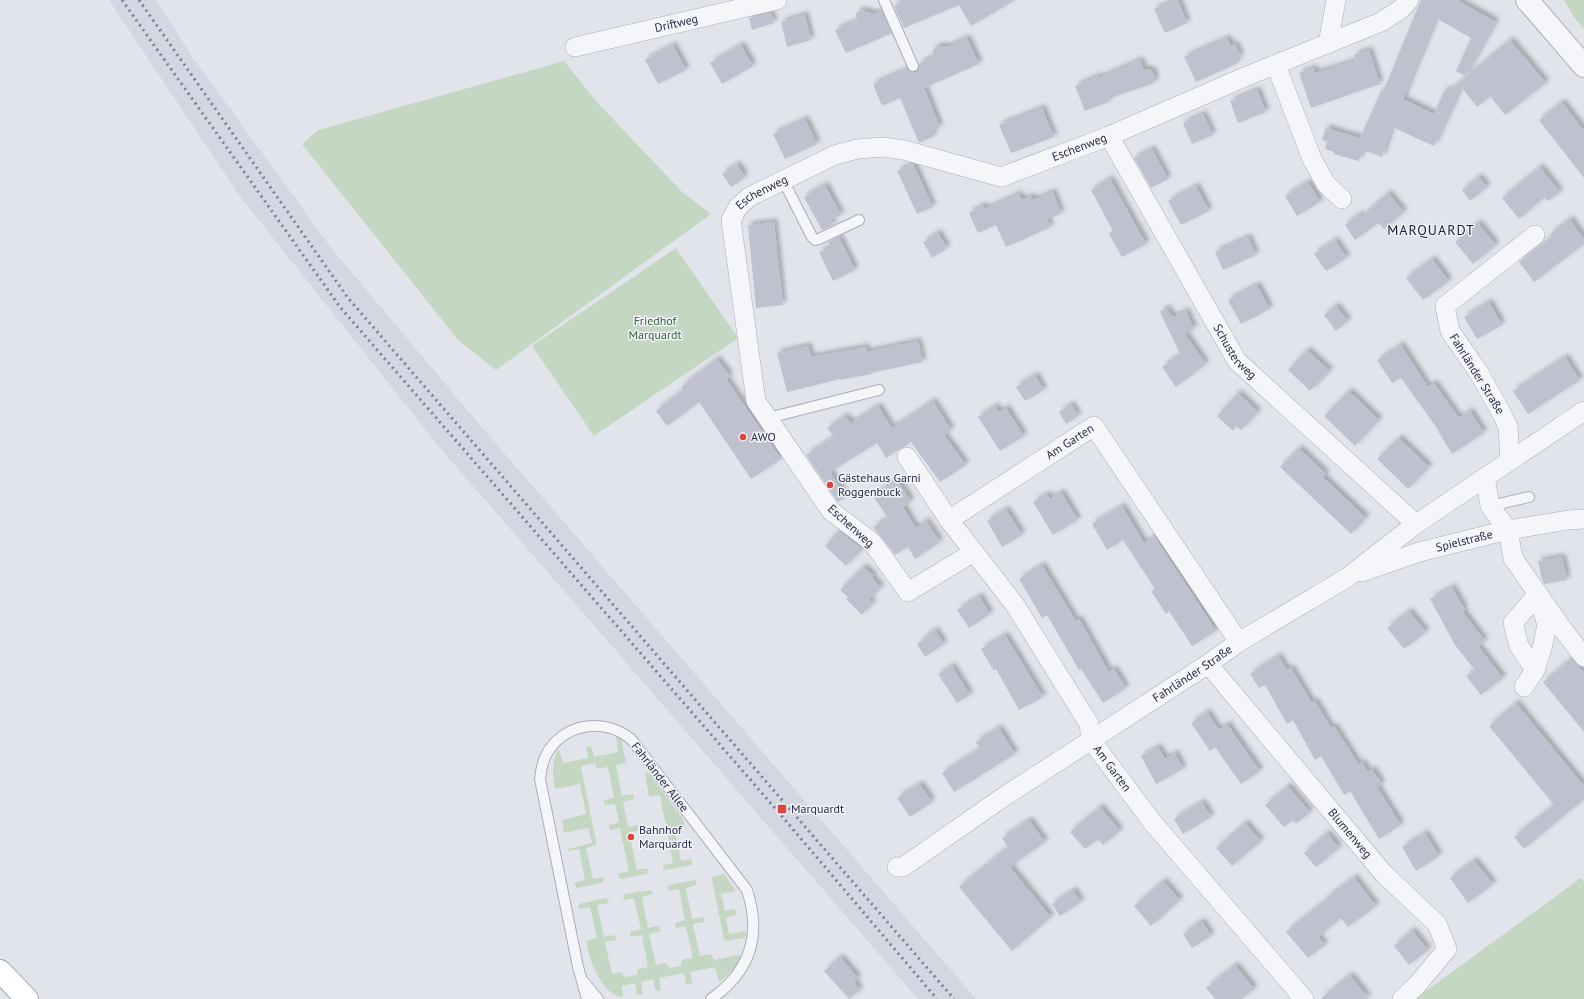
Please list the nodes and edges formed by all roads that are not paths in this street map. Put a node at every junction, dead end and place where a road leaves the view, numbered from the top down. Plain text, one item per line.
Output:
1 (777, 0) edge
2 (884, 0) edge
3 (1336, 0) edge
4 (1409, 0) edge
5 (1527, 0) edge
6 (1328, 44) junction
7 (575, 47) dead end
8 (1276, 65) junction
9 (912, 66) dead end
10 (1584, 66) edge
11 (1109, 136) junction
12 (783, 180) junction
13 (1342, 199) dead end
14 (859, 220) dead end
15 (1535, 235) dead end
16 (879, 390) dead end
17 (1584, 411) edge
18 (768, 418) junction
19 (907, 457) dead end
20 (1510, 460) junction
21 (1485, 478) junction
22 (1529, 497) dead end
23 (1490, 506) junction
24 (1584, 519) edge
25 (949, 520) junction
26 (1416, 524) junction
27 (1508, 530) junction
28 (974, 552) junction
29 (1348, 577) junction
30 (1538, 594) junction
31 (1239, 642) junction
32 (1584, 657) edge
33 (1208, 664) junction
34 (1535, 670) junction
35 (1524, 687) dead end
36 (1091, 740) junction
37 (897, 867) dead end
38 (578, 967) junction
39 (0, 971) edge
40 (27, 999) edge
41 (587, 999) edge
42 (598, 999) edge
43 (711, 999) edge
44 (1304, 999) edge
45 (1402, 999) edge

1 - 7 street, Driftweg
2 - 9 lane
3 - 6 street
4 - 6 street, Eschenweg
5 - 10 street
6 - 8 street, Eschenweg
8 - 11 street, Eschenweg
8 - 13 street
11 - 12 street, Eschenweg
11 - 26 street, Schusterweg
12 - 14 lane
12 - 18 street, Eschenweg
15 - 20 street, Fahrländer Straße
16 - 18 lane
17 - 20 street, Fahrländer Straße
18 - 28 street, Eschenweg
19 - 25 street, Am Garten
20 - 21 street, Fahrländer Straße
21 - 23 street
21 - 26 street, Fahrländer Straße
22 - 23 lane
23 - 27 street
24 - 27 street, Spielstraße
25 - 28 street, Am Garten
25 - 31 street, Am Garten
26 - 29 street, Fahrländer Straße
27 - 29 street, Spielstraße
27 - 30 street
28 - 36 street, Am Garten
29 - 31 street, Fahrländer Straße
30 - 32 street
30 - 34 street
30 - 34 street
31 - 33 street, Fahrländer Straße
33 - 36 street, Fahrländer Straße
33 - 45 street, Blumenweg
34 - 35 street
36 - 37 street, Fahrländer Straße
36 - 44 street, Am Garten
38 - 41 lane, Fahrländer Allee
38 - 42 lane, Fahrländer Allee
38 - 43 lane, Fahrländer Allee
39 - 40 main road

